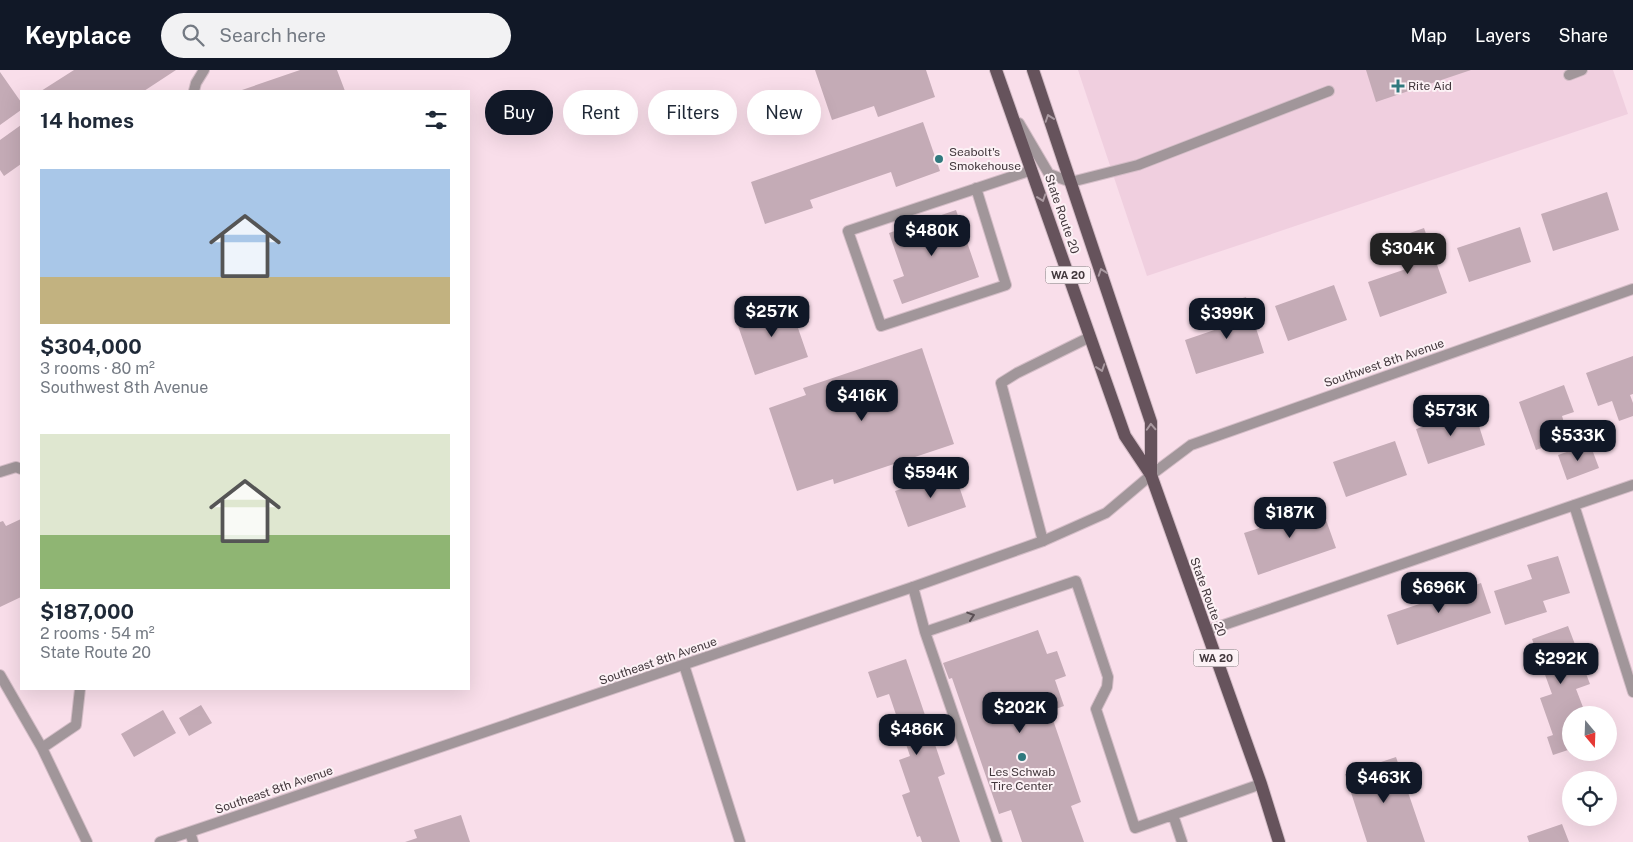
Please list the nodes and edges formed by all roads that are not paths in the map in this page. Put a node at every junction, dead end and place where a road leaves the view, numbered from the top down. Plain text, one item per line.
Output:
1 (204, 70) edge
2 (996, 70) edge
3 (1032, 70) edge
4 (1582, 70) edge
5 (1569, 75) dead end
6 (194, 90) edge
7 (1329, 91) dead end
8 (1010, 107) junction
9 (1032, 170) junction
10 (1071, 182) junction
11 (976, 188) junction
12 (1633, 289) edge
13 (1090, 337) junction
14 (20, 469) edge
15 (0, 472) edge
16 (1151, 475) junction
17 (1633, 485) edge
18 (1574, 505) junction
19 (1043, 541) junction
20 (913, 587) junction
21 (1206, 631) junction
22 (925, 632) junction
23 (684, 665) junction
24 (0, 675) edge
25 (80, 690) edge
26 (1633, 692) edge
27 (42, 748) junction
28 (1261, 784) junction
29 (1173, 815) junction
30 (191, 837) edge
31 (87, 842) edge
32 (160, 842) edge
33 (740, 842) edge
34 (998, 842) edge
35 (1182, 842) edge
36 (1279, 842) edge

1 - 6 street
2 - 8 main road, State Route 20 / WA 20
10 -> 3 main road, State Route 20 / WA 20
4 - 5 street
7 - 10 street
8 - 9 main road, State Route 20 / WA 20
8 - 10 street
9 - 11 street
9 -> 13 main road, State Route 20 / WA 20
16 -> 10 main road, State Route 20 / WA 20
11 - 11 street
12 - 16 street, Southwest 8th Avenue
13 -> 16 main road, State Route 20 / WA 20
13 - 19 street
14 - 15 street
16 - 19 street, Southeast 8th Avenue
16 - 21 main road, State Route 20 / WA 20
17 - 18 street
18 - 21 street
18 - 26 street
19 - 20 street, Southeast 8th Avenue
20 - 22 street
20 - 23 street, Southeast 8th Avenue
21 - 28 main road, State Route 20 / WA 20
22 -> 29 street
22 - 34 street
23 - 30 street, Southeast 8th Avenue
23 - 33 street
24 - 27 street
25 - 27 street
27 - 31 street
28 - 29 street
28 - 36 main road, State Route 20 / WA 20
29 - 35 street
30 - 32 street, Southeast 8th Avenue

